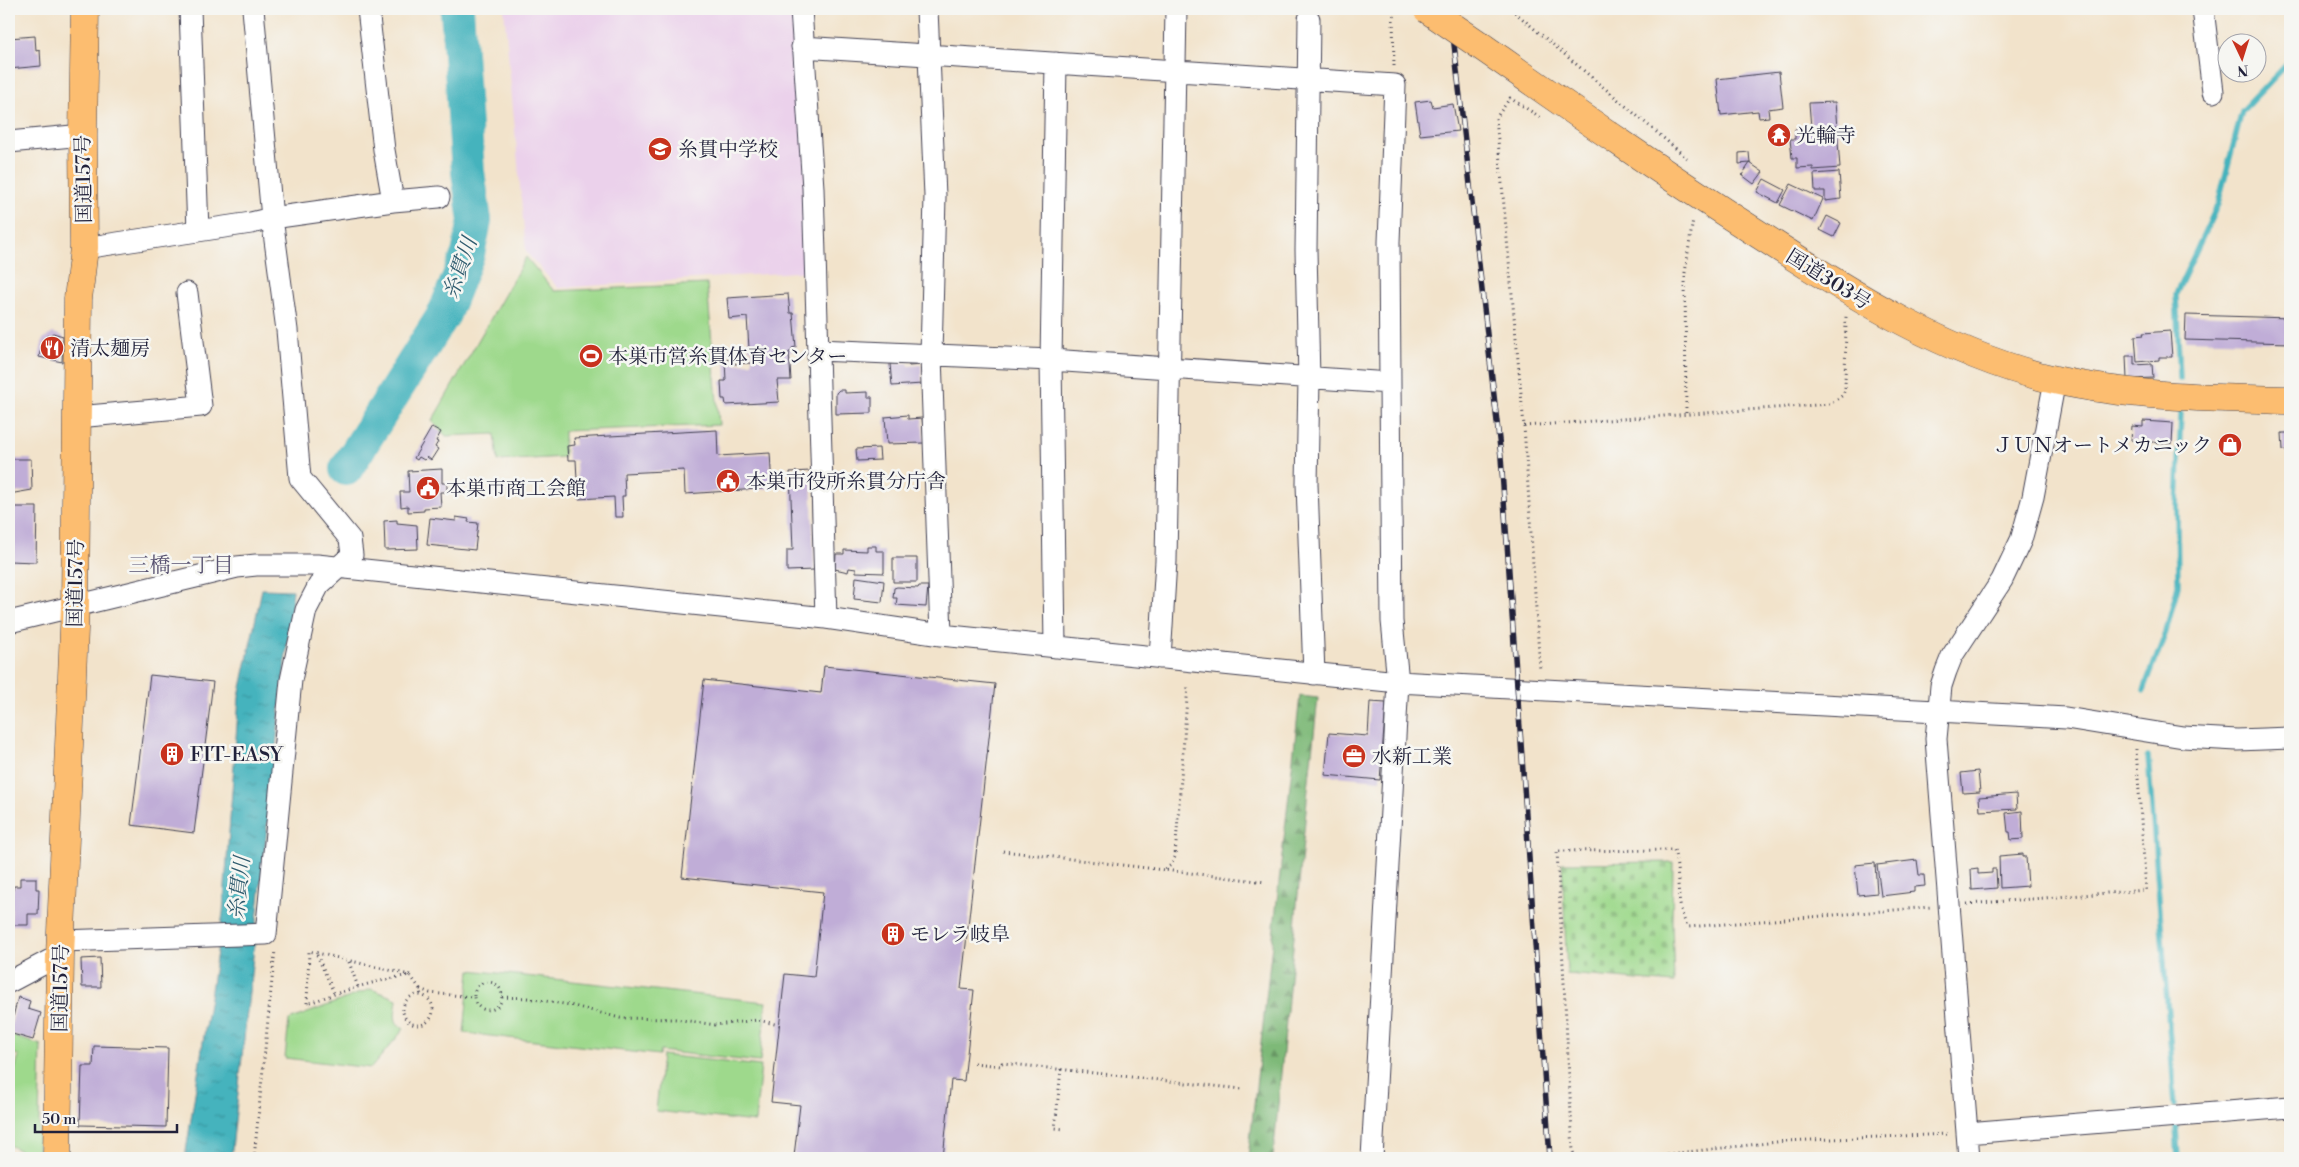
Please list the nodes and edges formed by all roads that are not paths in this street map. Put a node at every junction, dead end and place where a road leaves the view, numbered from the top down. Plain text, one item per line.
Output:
1 (85, 9) edge
2 (190, 9) edge
3 (253, 9) edge
4 (368, 9) edge
5 (801, 9) edge
6 (927, 9) edge
7 (1176, 9) edge
8 (1427, 9) edge
9 (2203, 9) edge
10 (1309, 19) dead end
11 (802, 47) junction
12 (928, 54) junction
13 (1056, 63) junction
14 (1174, 72) junction
15 (1307, 78) junction
16 (2213, 92) dead end
17 (83, 135) junction
18 (9, 142) edge
19 (440, 197) dead end
20 (393, 201) junction
21 (272, 218) junction
22 (198, 231) junction
23 (84, 248) junction
24 (187, 293) dead end
25 (818, 350) junction
26 (931, 356) junction
27 (1051, 360) junction
28 (1168, 369) junction
29 (1309, 378) junction
30 (2055, 380) junction
31 (1390, 383) junction
32 (2290, 400) edge
33 (76, 417) junction
34 (338, 567) junction
35 (75, 606) junction
36 (826, 618) junction
37 (9, 622) edge
38 (941, 635) junction
39 (1055, 647) junction
40 (1160, 658) junction
41 (1314, 674) junction
42 (1398, 682) junction
43 (1938, 711) junction
44 (2290, 738) edge
45 (61, 948) junction
46 (9, 982) edge
47 (2290, 1107) edge
48 (1967, 1133) junction
49 (57, 1158) edge
50 (1372, 1158) edge
51 (1969, 1158) edge

1 - 17 highway, 国道157号
2 - 22 street
3 - 21 street
4 - 20 street
5 - 11 street
6 - 12 street
7 - 14 street
8 - 30 highway, 国道303号, bridge
9 - 16 street
10 - 15 street
11 - 12 street
11 - 25 street
12 - 13 street
12 - 26 street
13 - 14 street
13 - 27 street
14 - 15 street
14 - 28 street
15 - 29 street
15 - 31 street
17 - 18 street
17 - 23 highway, 国道157号
19 - 20 street
20 - 21 street
21 - 22 street
21 - 34 street
22 - 23 street
23 - 33 highway, 国道157号
24 - 33 street
25 - 26 street
25 - 36 street
26 - 27 street
26 - 38 street
27 - 28 street
27 - 39 street
28 - 29 street
28 - 40 street
29 - 31 street
29 - 41 street
30 - 32 highway, 国道303号
30 - 43 street
31 - 42 street
33 - 35 highway, 国道157号
34 - 35 street
34 - 36 street
34 - 45 street
35 - 37 street
35 - 45 highway, 国道157号
36 - 38 street
38 - 39 street
39 - 40 street
40 - 41 street
41 - 42 street
42 - 43 street
42 - 50 street
43 - 44 street
43 - 48 street
45 - 46 street
45 - 49 highway, 国道157号
47 - 48 street
48 - 51 street

